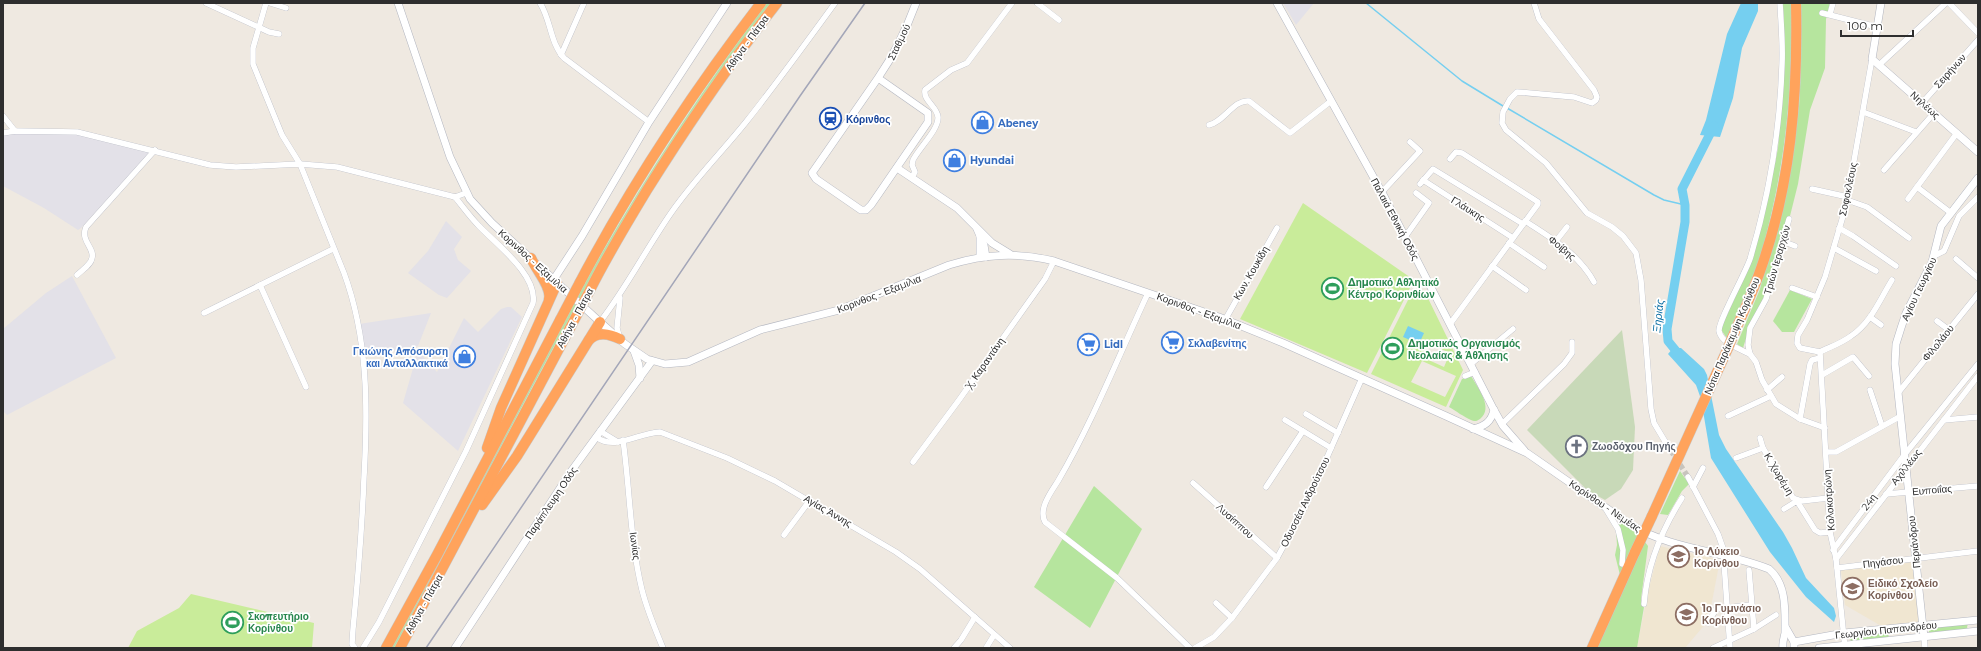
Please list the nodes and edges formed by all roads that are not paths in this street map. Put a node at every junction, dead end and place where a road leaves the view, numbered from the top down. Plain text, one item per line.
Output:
1 (206, 3) edge
2 (266, 3) edge
3 (270, 3) edge
4 (398, 3) edge
5 (540, 3) edge
6 (584, 3) edge
7 (727, 3) edge
8 (762, 3) edge
9 (777, 3) edge
10 (835, 3) edge
11 (916, 3) edge
12 (1012, 3) edge
13 (1037, 3) edge
14 (1277, 3) edge
15 (1534, 3) edge
16 (1780, 3) edge
17 (1796, 3) edge
18 (1833, 3) edge
19 (1882, 3) edge
20 (1948, 3) edge
21 (286, 8) dead end
22 (1822, 13) dead end
23 (1830, 14) junction
24 (1059, 20) dead end
25 (258, 27) junction
26 (1877, 27) junction
27 (1978, 33) edge
28 (278, 34) dead end
29 (1978, 40) edge
30 (561, 55) junction
31 (1872, 59) junction
32 (1879, 65) junction
33 (878, 78) junction
34 (1331, 101) junction
35 (1923, 102) junction
36 (1863, 112) junction
37 (1934, 113) junction
38 (3, 116) edge
39 (649, 122) junction
40 (1209, 125) dead end
41 (15, 131) junction
42 (1916, 132) junction
43 (3, 133) edge
44 (1957, 133) junction
45 (1410, 142) dead end
46 (155, 150) junction
47 (1978, 152) edge
48 (1450, 159) dead end
49 (300, 164) junction
50 (897, 168) junction
51 (1884, 170) dead end
52 (912, 177) junction
53 (1978, 178) edge
54 (1422, 182) joint
55 (1917, 187) junction
56 (1812, 189) dead end
57 (1382, 192) junction
58 (466, 193) junction
59 (1416, 193) dead end
60 (455, 197) junction
61 (1978, 197) edge
62 (1848, 198) junction
63 (1908, 199) dead end
64 (1951, 213) junction
65 (1789, 219) dead end
66 (1524, 222) junction
67 (974, 224) junction
68 (1567, 227) dead end
69 (1277, 228) dead end
70 (1839, 228) junction
71 (1405, 237) junction
72 (1513, 238) junction
73 (1909, 238) dead end
74 (1556, 241) junction
75 (1782, 241) junction
76 (1509, 243) junction
77 (1795, 246) dead end
78 (1834, 248) junction
79 (334, 249) junction
80 (1012, 255) junction
81 (1934, 256) junction
82 (983, 257) junction
83 (531, 258) junction
84 (1956, 259) dead end
85 (1054, 261) junction
86 (1492, 266) junction
87 (1896, 266) dead end
88 (1544, 267) dead end
89 (1876, 271) dead end
90 (77, 275) dead end
91 (1978, 278) edge
92 (1892, 280) dead end
93 (555, 281) junction
94 (1594, 282) dead end
95 (260, 285) junction
96 (1792, 288) dead end
97 (1526, 290) dead end
98 (622, 293) junction
99 (1148, 293) junction
100 (1978, 294) edge
101 (1817, 297) junction
102 (549, 299) junction
103 (204, 313) dead end
104 (1870, 317) junction
105 (1225, 320) junction
106 (1936, 321) dead end
107 (600, 322) junction
108 (1450, 324) junction
109 (1881, 325) dead end
110 (1513, 329) dead end
111 (1949, 330) junction
112 (620, 339) junction
113 (587, 342) junction
114 (1572, 342) dead end
115 (634, 350) junction
116 (1820, 352) junction
117 (1750, 354) junction
118 (1820, 358) junction
119 (652, 361) junction
120 (1471, 364) junction
121 (1978, 364) edge
122 (1475, 372) junction
123 (1822, 375) junction
124 (1465, 376) dead end
125 (1869, 376) dead end
126 (1978, 376) edge
127 (1782, 377) dead end
128 (640, 378) junction
129 (1362, 378) junction
130 (306, 387) dead end
131 (1767, 390) junction
132 (1870, 390) dead end
133 (1898, 393) junction
134 (1771, 396) junction
135 (1494, 410) junction
136 (1306, 414) dead end
137 (1728, 416) dead end
138 (1901, 416) junction
139 (1978, 417) edge
140 (1800, 419) junction
141 (1285, 420) dead end
142 (1944, 420) junction
143 (1502, 424) junction
144 (1882, 426) junction
145 (1825, 428) junction
146 (1473, 429) junction
147 (1303, 431) junction
148 (1338, 433) junction
149 (598, 434) junction
150 (1760, 438) dead end
151 (621, 441) junction
152 (1666, 443) tunnel mouth
153 (1331, 448) junction
154 (1763, 448) junction
155 (1826, 452) junction
156 (1527, 453) junction
157 (1906, 457) junction
158 (1736, 458) dead end
159 (913, 462) dead end
160 (1906, 467) junction
161 (1703, 468) dead end
162 (1688, 477) tunnel mouth
163 (1192, 483) dead end
164 (1266, 486) dead end
165 (1978, 486) edge
166 (1693, 487) junction
167 (472, 488) junction
168 (1909, 492) junction
169 (1886, 494) junction
170 (1682, 498) dead end
171 (1828, 498) junction
172 (810, 500) junction
173 (1797, 501) junction
174 (1604, 506) junction
175 (1784, 509) dead end
176 (1830, 532) junction
177 (784, 535) dead end
178 (459, 539) junction
179 (1659, 539) junction
180 (1833, 550) junction
181 (1978, 551) edge
182 (1723, 556) junction
183 (1916, 557) junction
184 (1277, 558) junction
185 (1836, 559) junction
186 (1622, 564) dead end
187 (1837, 568) junction
188 (1749, 570) dead end
189 (1216, 603) dead end
190 (1644, 604) dead end
191 (1751, 605) junction
192 (1726, 607) junction
193 (1776, 615) dead end
194 (975, 617) junction
195 (1232, 618) junction
196 (1978, 620) edge
197 (1708, 623) dead end
198 (1923, 626) junction
199 (1754, 629) junction
200 (1978, 631) edge
201 (1844, 633) junction
202 (994, 635) junction
203 (1924, 637) junction
204 (1729, 641) junction
205 (1789, 644) edge
206 (1845, 647) edge
207 (355, 648) edge
208 (363, 648) edge
209 (386, 648) edge
210 (400, 648) edge
211 (455, 648) edge
212 (663, 648) edge
213 (954, 648) edge
214 (986, 648) edge
215 (1010, 648) edge
216 (1190, 648) edge
217 (1195, 648) edge
218 (1592, 648) edge
219 (1713, 648) edge
220 (1730, 648) edge
221 (1819, 648) edge
222 (1925, 648) edge

1 - 25 street
2 - 25 street
3 - 21 street
4 - 58 street, Κορινθος - Εξαμιλια
5 - 30 street
6 - 30 street
7 - 39 street
8 - 167 highway, Αθήνα - Πάτρα, bridge
9 - 178 highway, Αθήνα - Πάτρα, bridge
10 - 98 street
11 - 33 street, Σταθμού
12 - 52 street
13 - 24 street
14 - 34 street, Παλαιά Εθνική Οδός
15 - 152 street
16 - 117 street
17 - 218 highway, Νότια Παράκαμψη Κορίνθου, bridge
18 - 23 street
19 - 26 street, Σοφοκλέους
20 - 27 street
20 - 32 street
22 - 23 street
23 - 26 street
25 - 28 street
25 - 49 street
26 - 31 street, Σοφοκλέους
29 - 35 street, Σειρήνων
30 - 39 street
31 - 32 street, Νηλέως
31 - 36 street, Σοφοκλέους
32 - 35 street, Νηλέως
33 - 50 street
33 - 50 street, Σταθμού
34 - 40 street
34 - 57 street, Παλαιά Εθνική Οδός
35 - 37 street, Νηλέως
36 - 42 street
36 - 62 street, Σοφοκλέους
37 - 42 street
37 - 44 street, Νηλέως
38 - 41 street
39 - 93 street
41 - 43 street
41 - 46 street
42 - 51 street
44 - 47 street, Νηλέως
44 - 55 street
45 - 57 street
46 - 49 street
46 - 90 street
48 - 66 street
49 - 60 street
49 - 79 street
50 - 52 street
52 - 67 street
53 - 64 street, Αγίου Γεωργίου
54 - 66 street, Φοίβης
54 - 72 street, Γλάυκης
55 - 63 street
55 - 64 street
56 - 62 street
57 - 71 street, Παλαιά Εθνική Οδός
58 - 60 street
58 - 83 street, Κορινθος - Εξαμιλια
59 - 71 street
60 - 208 street
61 - 81 street
62 - 70 street, Σοφοκλέους
62 - 73 street
64 - 81 street, Αγίου Γεωργίου
65 - 75 street, Τριών Ιεραρχών
66 - 72 street
66 - 74 street, Φοίβης
67 - 80 street
67 - 82 street
68 - 74 street
69 - 105 street, Κων. Κουκίδη
70 - 78 street, Σοφοκλέους
70 - 87 street
71 - 108 street, Παλαιά Εθνική Οδός
72 - 76 street
74 - 94 street, Φοίβης
75 - 77 street
75 - 117 street, Τριών Ιεραρχών
76 - 86 street
76 - 88 street
78 - 89 street
78 - 101 street, Σοφοκλέους
79 - 95 street
79 - 207 street
80 - 82 street, Κορινθος - Εξαμιλια
80 - 85 street, Κορινθος - Εξαμιλια
81 - 133 street, Αγίου Γεωργίου
82 - 119 street, Κορινθος - Εξαμιλια
83 - 93 street, Κορινθος - Εξαμιλια
83 - 102 highway
84 - 91 street
85 - 99 street, Κορινθος - Εξαμιλια
85 - 159 street, Χ. Καραντάνη
86 - 97 street
86 - 108 street
92 - 104 street
93 - 102 highway
93 - 107 street, Κορινθος - Εξαμιλια
95 - 103 street
95 - 130 street
96 - 101 street
98 - 107 street
98 - 112 street
99 - 105 street, Κορινθος - Εξαμιλια
99 - 216 street
100 - 111 street, Φιλολάου
101 - 116 street, Σοφοκλέους
102 - 167 highway
104 - 109 street
104 - 116 street
105 - 129 street, Κορινθος - Εξαμιλια
106 - 111 street
107 - 112 street, Κορινθος - Εξαμιλια
107 - 113 highway
108 - 120 street, Παλαιά Εθνική Οδός
110 - 120 street
111 - 133 street, Φιλολάου
112 - 113 highway
112 - 115 street, Κορινθος - Εξαμιλια
113 - 178 highway
114 - 143 street
115 - 119 street, Κορινθος - Εξαμιλια
115 - 128 street
116 - 118 street, Κολοκοτρώνη
117 - 131 street, Τριών Ιεραρχών
118 - 123 street, Κολοκοτρώνη
118 - 140 street
119 - 128 street, Παράπλευρη Οδός
120 - 122 street, Παλαιά Εθνική Οδός
121 - 157 street, Αχιλλέως
122 - 124 street
122 - 135 street, Παλαιά Εθνική Οδός
123 - 125 street
123 - 145 street, Κολοκοτρώνη
126 - 142 street, Αχιλλέως
127 - 131 street
128 - 149 street, Παράπλευρη Οδός
129 - 146 street, Κορινθος - Εξαμιλια
129 - 148 street, Οδυσσέα Ανδρούτσου
131 - 134 street, Τριών Ιεραρχών
132 - 144 street
133 - 138 street, Αγίου Γεωργίου
134 - 137 street
134 - 140 street, Τριών Ιεραρχών
135 - 143 street, Παλαιά Εθνική Οδός
135 - 146 street
136 - 148 street
138 - 144 street
138 - 157 street, Αγίου Γεωργίου
139 - 142 street
140 - 145 street, Τριών Ιεραρχών
141 - 147 street
142 - 160 street, Αχιλλέως
143 - 156 street, Παλαιά Εθνική Οδός
144 - 155 street
145 - 155 street, Κολοκοτρώνη
146 - 156 street, Κορινθος - Εξαμιλια
147 - 153 street
147 - 164 street
148 - 153 street, Οδυσσέα Ανδρούτσου
149 - 151 street
149 - 211 street, Παράπλευρη Οδός
150 - 154 street, Κ. Χωρέμη
151 - 172 street, Αγίας Άννης
151 - 212 street, Ιωνίας
153 - 184 street, Οδυσσέα Ανδρούτσου
154 - 158 street
154 - 173 street, Κ. Χωρέμη
155 - 171 street, Κολοκοτρώνη
156 - 174 street, Κορίνθου - Νεμέας
157 - 160 street, Περιάνδρου
157 - 180 street, 24η
160 - 168 street, Περιάνδρου
160 - 169 street, Αχιλλέως
161 - 166 street
162 - 166 street
163 - 184 street, Λυσίππου
165 - 168 street, Ευποιΐας
166 - 182 street
167 - 209 highway, Αθήνα - Πάτρα
168 - 169 street, Ευποιΐας
168 - 183 street, Περιάνδρου
169 - 185 street, Αχιλλέως
170 - 179 street
171 - 173 street, Κ. Χωρέμη
171 - 176 street, Κολοκοτρώνη
172 - 177 street
172 - 194 street, Αγίας Άννης
173 - 175 street
173 - 176 street
174 - 179 street, Κορίνθου - Νεμέας
174 - 186 street
176 - 180 street, Κολοκοτρώνη
178 - 210 highway, Αθήνα - Πάτρα
179 - 182 street, Κορίνθου - Νεμέας
179 - 190 street
180 - 185 street, Κολοκοτρώνη
181 - 183 street, Πηγάσου
182 - 192 street
182 - 205 street, Κορίνθου - Νεμέας
183 - 187 street, Πηγάσου
183 - 198 street, Περιάνδρου
184 - 195 street, Οδυσσέα Ανδρούτσου
185 - 187 street, Κολοκοτρώνη
187 - 201 street, Κολοκοτρώνη
188 - 191 street
189 - 195 street
191 - 192 street
191 - 199 street
192 - 197 street
192 - 204 street
193 - 199 street
194 - 202 street, Αγίας Άννης
194 - 213 street
195 - 217 street, Οδυσσέα Ανδρούτσου
196 - 198 street, Γεωργίου Παπανδρέου
198 - 201 street, Γεωργίου Παπανδρέου
198 - 203 street, Περιάνδρου
199 - 204 street
200 - 203 street, Γεωργίου Παπανδρέου
201 - 205 street, Γεωργίου Παπανδρέου
201 - 206 street, Κολοκοτρώνη
202 - 214 street
202 - 215 street, Αγίας Άννης
203 - 206 street, Γεωργίου Παπανδρέου
203 - 222 street, Περιάνδρου
204 - 219 street
204 - 220 street
206 - 221 street, Γεωργίου Παπανδρέου

